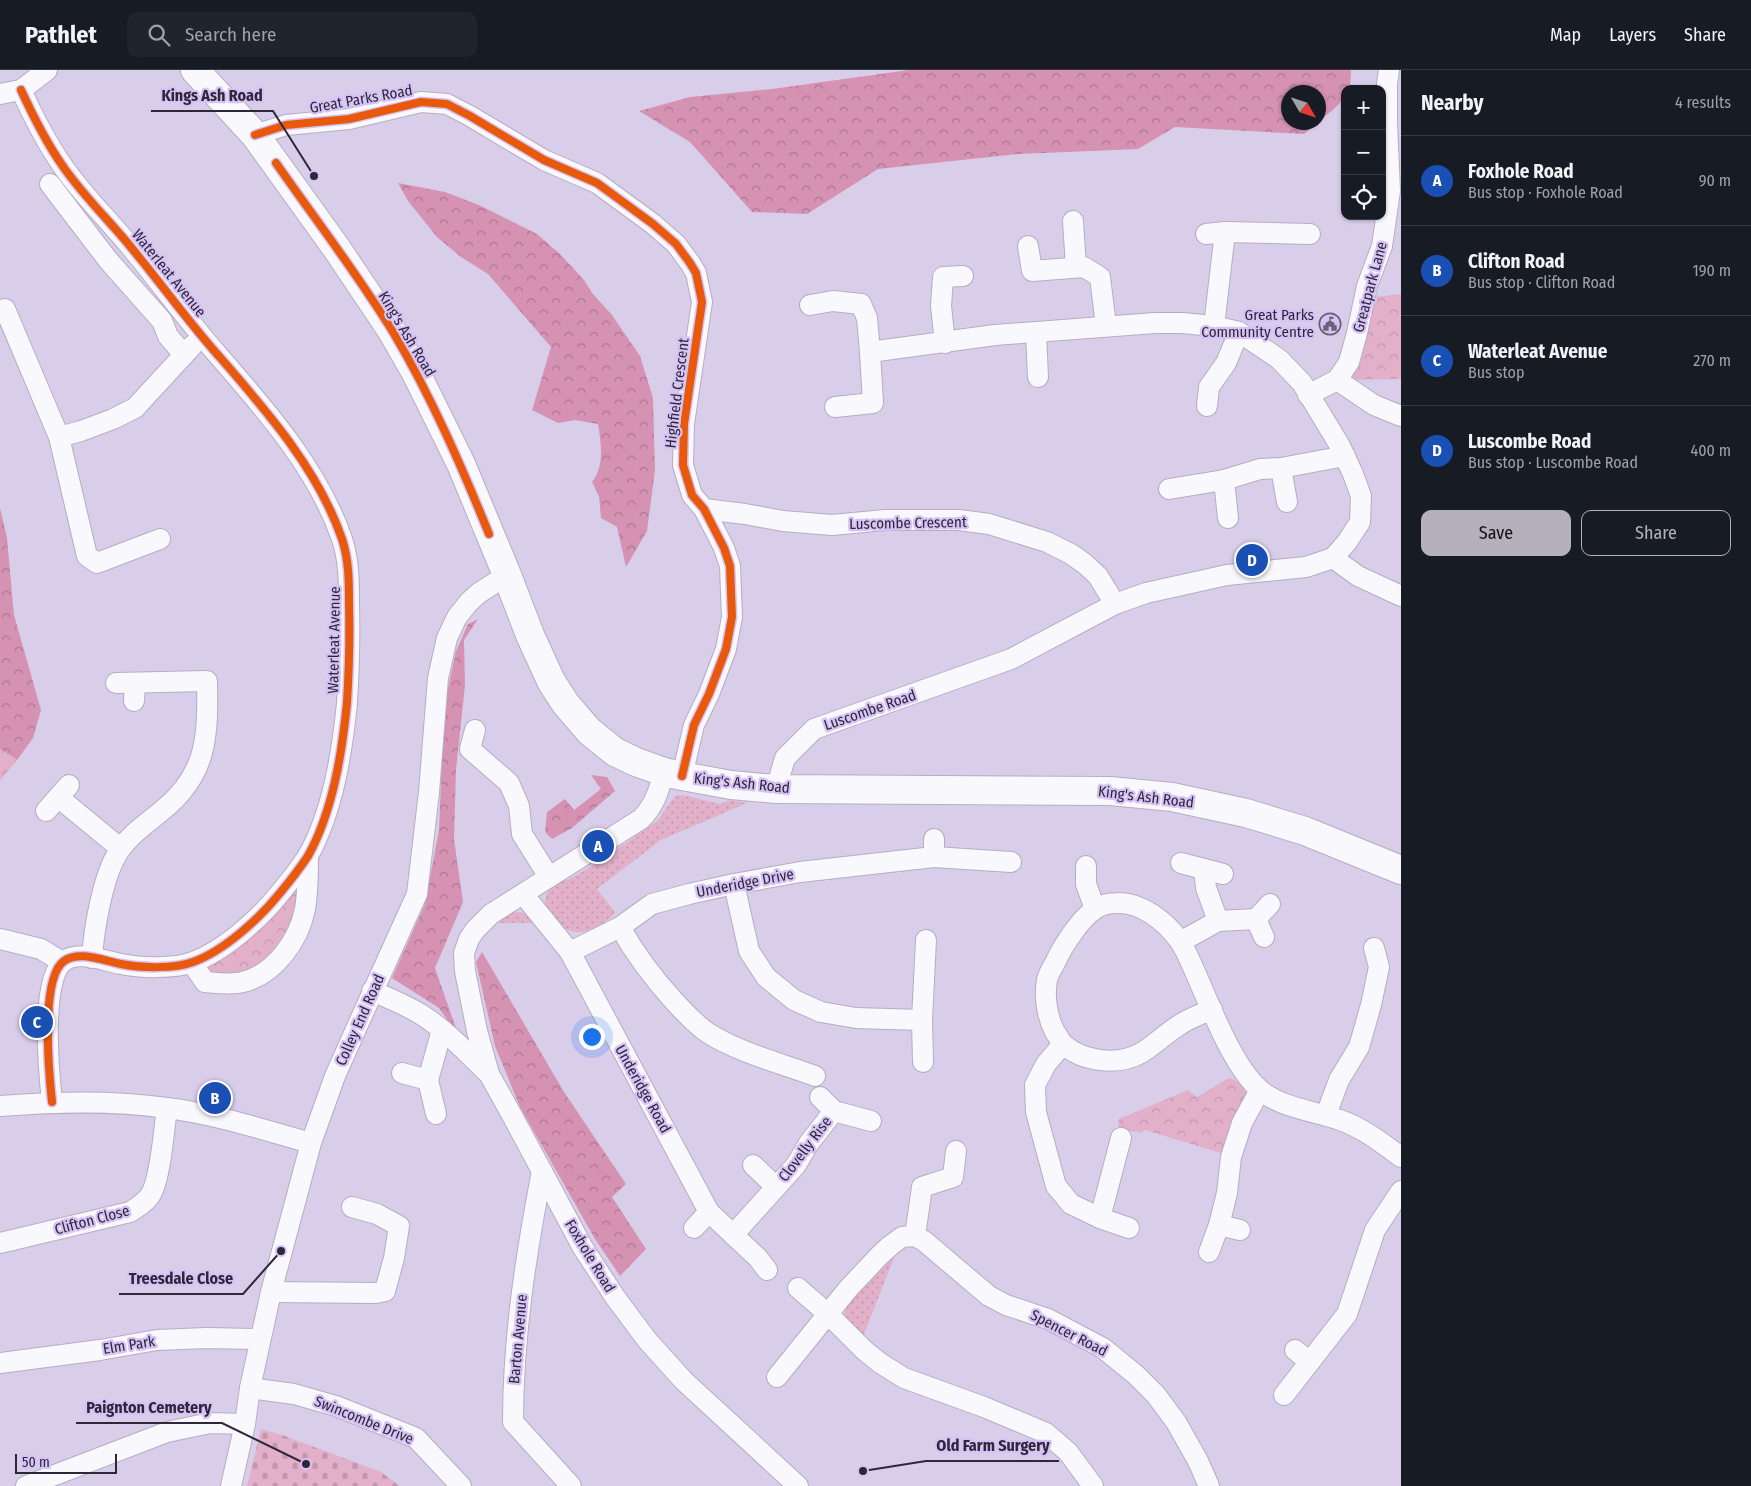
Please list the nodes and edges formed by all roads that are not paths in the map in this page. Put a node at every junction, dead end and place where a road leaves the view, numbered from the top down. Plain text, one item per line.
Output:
1 (47, 70) edge
2 (195, 70) edge
3 (1389, 70) edge
4 (21, 90) junction
5 (0, 94) edge
6 (470, 116) joint
7 (255, 135) junction
8 (52, 197) dead end
9 (1073, 221) dead end
10 (1310, 234) dead end
11 (1028, 246) dead end
12 (1076, 267) junction
13 (963, 276) dead end
14 (5, 305) edge
15 (810, 305) dead end
16 (1106, 326) junction
17 (1214, 326) junction
18 (1036, 332) junction
19 (1239, 332) junction
20 (202, 336) junction
21 (945, 343) junction
22 (870, 352) junction
23 (184, 355) junction
24 (1038, 377) dead end
25 (1337, 380) junction
26 (1308, 396) junction
27 (1207, 406) dead end
28 (835, 407) dead end
29 (1401, 416) edge
30 (59, 437) junction
31 (1345, 456) junction
32 (1281, 468) junction
33 (1224, 480) junction
34 (1169, 489) dead end
35 (1287, 502) dead end
36 (704, 509) junction
37 (1228, 518) dead end
38 (160, 539) dead end
39 (1333, 558) junction
40 (508, 575) junction
41 (1401, 596) edge
42 (1115, 604) junction
43 (128, 689) dead end
44 (475, 730) dead end
45 (673, 774) junction
46 (776, 789) junction
47 (58, 798) dead end
48 (120, 848) junction
49 (308, 855) junction
50 (1010, 862) dead end
51 (1180, 863) dead end
52 (1086, 866) dead end
53 (1204, 869) junction
54 (1401, 870) edge
55 (1223, 874) dead end
56 (549, 877) junction
57 (734, 884) junction
58 (523, 894) junction
59 (1095, 909) junction
60 (1264, 920) dead end
61 (1218, 921) junction
62 (620, 927) junction
63 (0, 939) edge
64 (926, 940) dead end
65 (1180, 942) junction
66 (570, 952) junction
67 (92, 958) junction
68 (1383, 960) dead end
69 (62, 962) junction
70 (192, 963) junction
71 (372, 991) junction
72 (1212, 1009) junction
73 (922, 1020) junction
74 (442, 1030) junction
75 (1062, 1044) junction
76 (923, 1062) dead end
77 (402, 1073) dead end
78 (489, 1074) junction
79 (815, 1076) dead end
80 (428, 1080) junction
81 (1260, 1090) junction
82 (52, 1102) junction
83 (0, 1106) edge
84 (167, 1108) junction
85 (436, 1114) dead end
86 (1326, 1115) junction
87 (872, 1121) dead end
88 (1121, 1138) dead end
89 (311, 1143) junction
90 (956, 1151) dead end
91 (1401, 1157) edge
92 (753, 1165) dead end
93 (542, 1171) junction
94 (776, 1187) junction
95 (1401, 1191) edge
96 (352, 1208) dead end
97 (708, 1212) junction
98 (1100, 1218) junction
99 (1219, 1225) junction
100 (694, 1228) dead end
101 (1129, 1228) dead end
102 (1240, 1230) dead end
103 (733, 1235) junction
104 (914, 1236) junction
105 (0, 1243) edge
106 (1209, 1252) dead end
107 (767, 1270) dead end
108 (798, 1288) dead end
109 (271, 1292) junction
110 (828, 1314) junction
111 (260, 1339) junction
112 (0, 1363) edge
113 (776, 1377) dead end
114 (250, 1388) junction
115 (1284, 1394) dead end
116 (245, 1424) junction
117 (26, 1486) edge
118 (231, 1486) edge
119 (461, 1486) edge
120 (571, 1486) edge
121 (798, 1486) edge
122 (1093, 1486) edge
123 (1209, 1486) edge

1 - 4 street
2 - 7 highway, King's Ash Road
3 - 25 street, Greatpark Lane
4 - 5 street
4 - 20 street, Waterleat Avenue
6 - 7 street, Great Parks Road
6 - 36 street, Highfield Crescent
7 - 40 highway, King's Ash Road
8 - 23 street
9 - 12 street
10 - 17 street
11 - 12 street
12 - 16 street
13 - 21 street
14 - 30 street
15 - 22 street
16 - 17 street
16 - 18 street
17 - 19 street
18 - 21 street
18 - 24 street
19 - 26 street
19 - 27 street
20 - 23 street
20 - 49 street, Waterleat Avenue
21 - 22 street
22 - 28 street
23 - 30 street
25 - 26 street
25 - 29 street
26 - 31 street
30 - 38 street
31 - 32 street
31 - 39 street
32 - 33 street
32 - 35 street
33 - 34 street
33 - 37 street
36 - 42 street, Luscombe Crescent
36 - 45 street, Highfield Crescent
39 - 41 street
39 - 42 street, Luscombe Road
40 - 45 highway, King's Ash Road
40 - 71 street, Colley End Road
42 - 46 street, Luscombe Road
43 - 48 street
44 - 56 street
45 - 46 highway, King's Ash Road
45 - 56 street, Foxhole Road
46 - 54 highway, King's Ash Road
47 - 48 street
48 - 67 street
49 - 70 street, Waterleat Avenue
49 - 70 street, Waterleat Avenue
50 - 57 street, Underidge Drive
51 - 53 street
52 - 59 street
53 - 55 street
53 - 61 street
56 - 58 street, Foxhole Road
57 - 62 street, Underidge Drive
57 - 73 street
58 - 66 street, Underidge Road
58 - 78 street, Foxhole Road
59 - 65 street
59 - 75 street
60 - 61 street
61 - 65 street
62 - 66 street, Underidge Drive
62 - 79 street
63 - 69 street
64 - 73 street
65 - 72 street
66 - 97 street, Underidge Road
67 - 69 street, Waterleat Avenue
67 - 70 street, Waterleat Avenue
68 - 86 street
69 - 82 street
71 - 74 street
71 - 89 street, Colley End Road
72 - 75 street
72 - 81 street
73 - 76 street
74 - 78 street
74 - 80 street
75 - 98 street
77 - 80 street
78 - 93 street, Foxhole Road
80 - 85 street
81 - 86 street
81 - 99 street
82 - 83 street
82 - 84 street
84 - 89 street
84 - 105 street, Clifton Close
86 - 91 street
87 - 94 street, Clovelly Rise
88 - 98 street
89 - 109 street, Colley End Road
90 - 104 street
92 - 94 street, Clovelly Rise
93 - 120 street, Barton Avenue
93 - 121 street, Foxhole Road
94 - 103 street, Clovelly Rise
95 - 115 street
96 - 109 street
97 - 100 street
97 - 103 street, Underidge Road
98 - 101 street
99 - 102 street
99 - 106 street
103 - 107 street, Underidge Road
104 - 110 street
104 - 123 street, Spencer Road
108 - 110 street
109 - 111 street, Colley End Road
110 - 113 street
110 - 122 street
111 - 112 street, Elm Park
111 - 114 street, Colley End Road
114 - 116 street, Colley End Road
114 - 119 street, Swincombe Drive
116 - 117 street
116 - 118 street, Colley End Road

